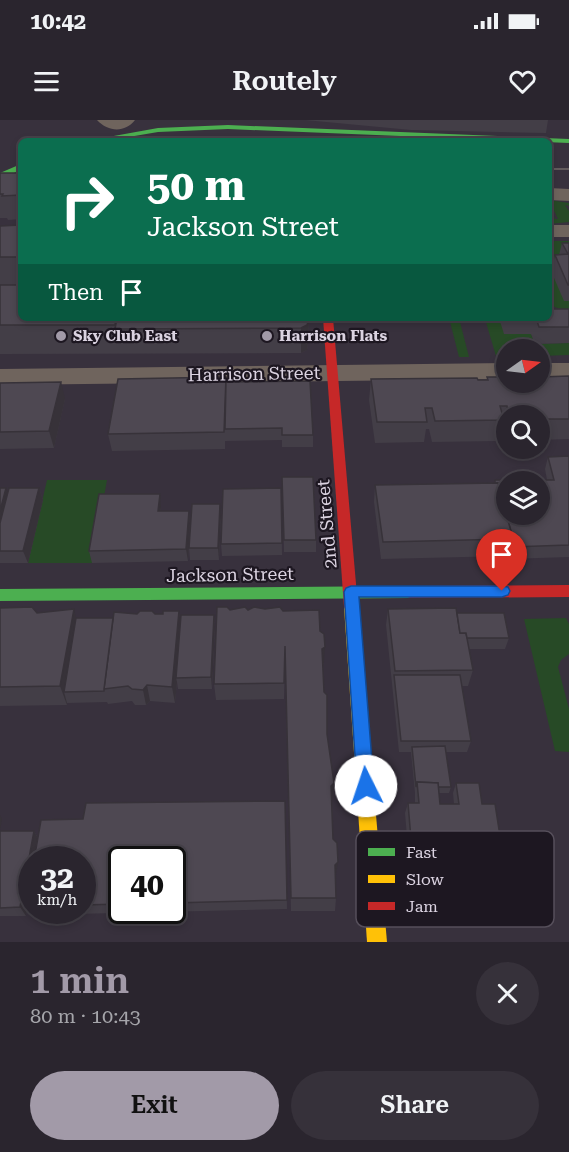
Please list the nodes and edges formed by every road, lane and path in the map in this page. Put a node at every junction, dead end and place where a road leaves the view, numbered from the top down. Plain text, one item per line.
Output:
1 (118, 124) edge
2 (95, 138) edge
3 (442, 138) edge
4 (552, 141) edge
5 (569, 141) edge
6 (18, 168) edge
7 (0, 176) edge
8 (552, 194) edge
9 (569, 195) edge
10 (552, 231) edge
11 (569, 231) edge
12 (328, 321) edge
13 (496, 371) edge
14 (550, 371) edge
15 (569, 371) edge
16 (332, 374) junction
17 (0, 377) edge
18 (569, 591) edge
19 (351, 592) junction
20 (0, 595) edge
21 (369, 831) edge
22 (376, 927) edge
23 (377, 942) edge

1 - 2 street
1 - 3 street
4 - 5 street
6 - 7 street
8 - 9 street
10 - 11 street
12 - 16 street, 2nd Street
13 - 16 street, Harrison Street
14 - 15 street
16 - 17 street, Harrison Street
16 - 19 street, 2nd Street
18 - 19 street, Jackson Street
19 - 20 street, Jackson Street
19 - 21 street, 2nd Street
22 - 23 street, 2nd Street

